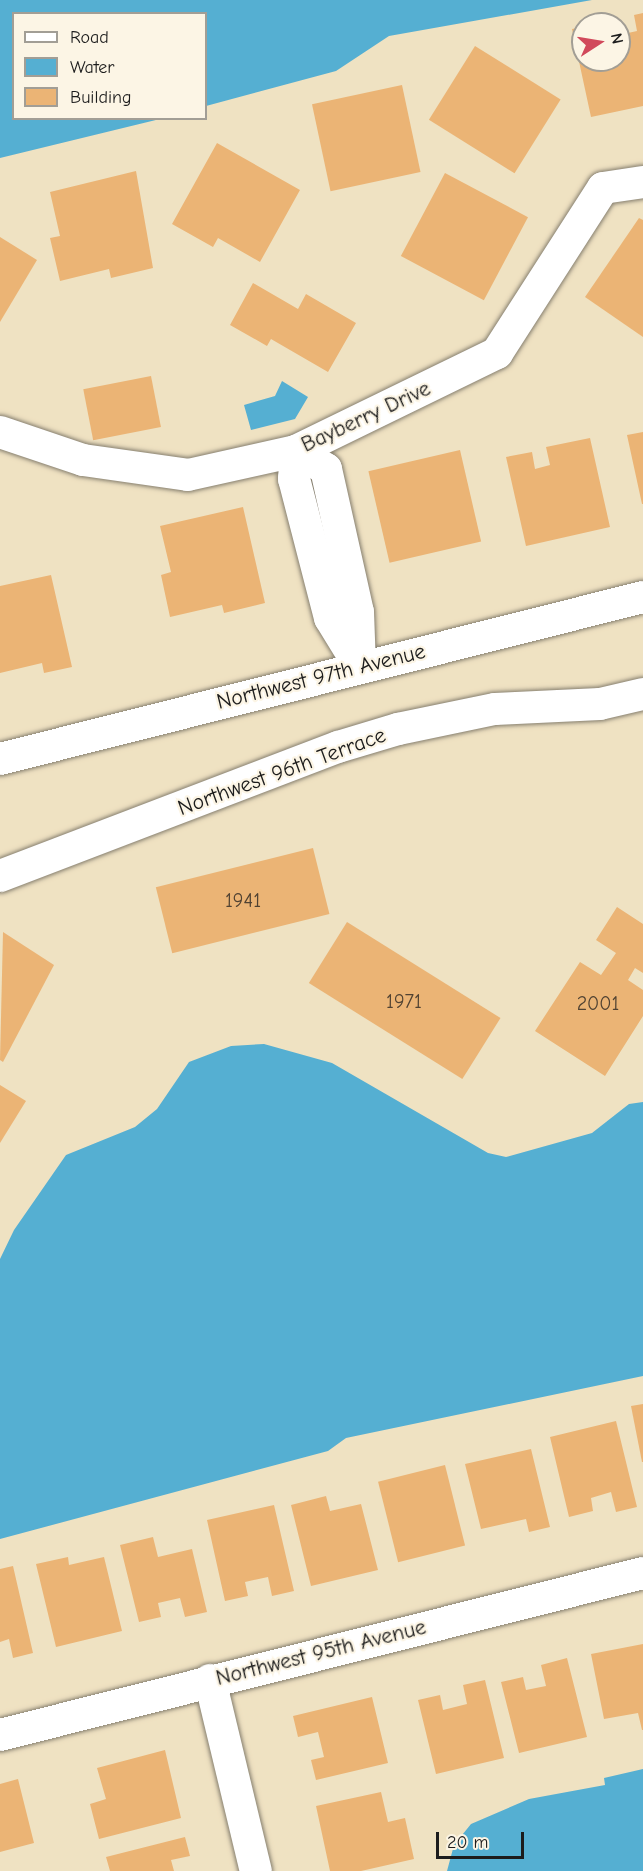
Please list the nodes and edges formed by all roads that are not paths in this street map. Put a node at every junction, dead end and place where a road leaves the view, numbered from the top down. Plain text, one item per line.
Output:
1 (643, 182) edge
2 (0, 432) edge
3 (296, 451) junction
4 (643, 597) edge
5 (360, 668) junction
6 (643, 694) edge
7 (0, 759) edge
8 (0, 876) edge
9 (643, 1573) edge
10 (210, 1680) junction
11 (0, 1735) edge
12 (256, 1871) edge

1 - 3 street, Bayberry Drive
2 - 3 street, Bayberry Drive
3 - 5 street
4 - 5 street, Northwest 97th Avenue
5 - 7 street, Northwest 97th Avenue
6 - 8 street, Northwest 96th Terrace
9 - 10 street, Northwest 95th Avenue
10 - 11 street, Northwest 95th Avenue
10 - 12 street

